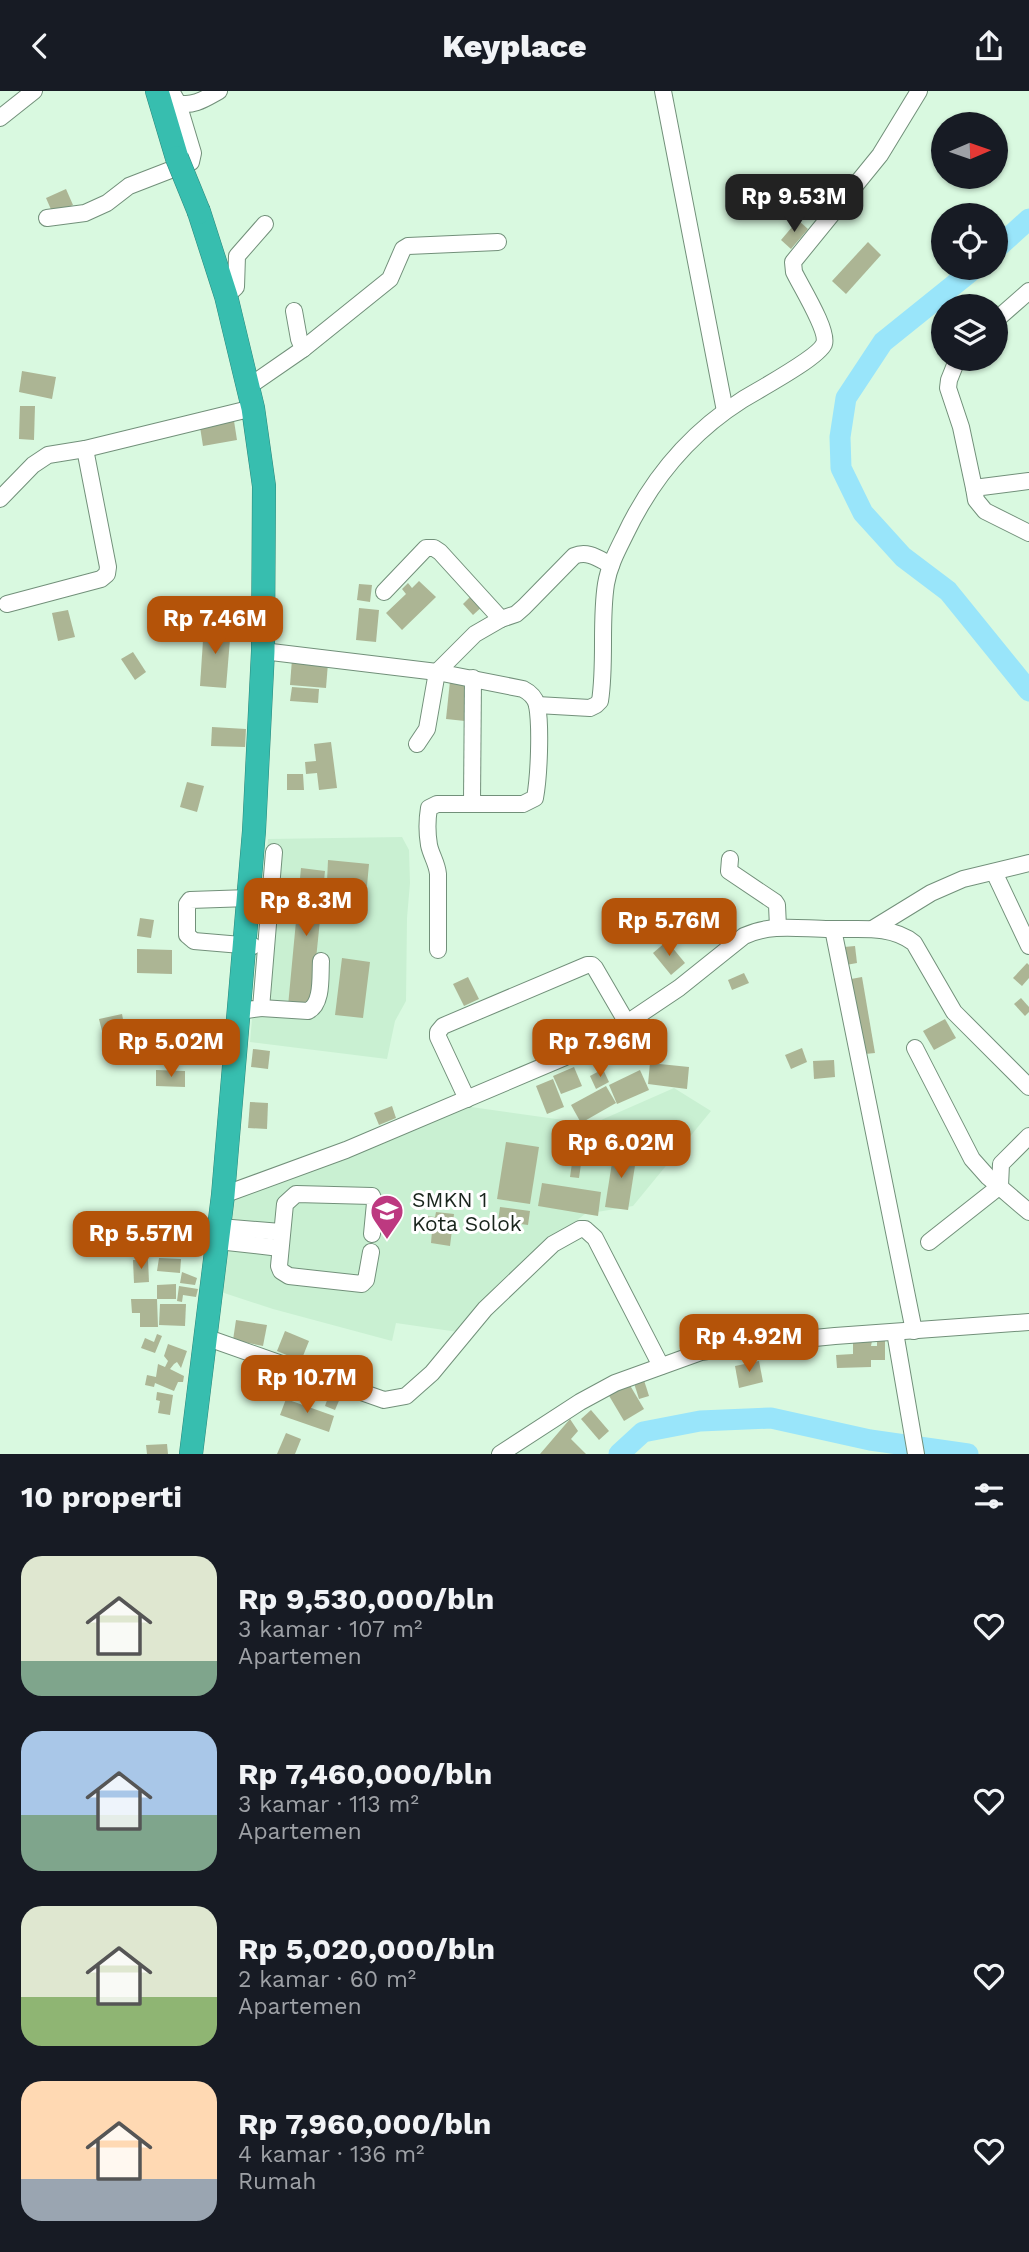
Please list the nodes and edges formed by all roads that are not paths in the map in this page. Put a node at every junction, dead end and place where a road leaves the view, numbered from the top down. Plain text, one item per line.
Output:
1 (34, 91) edge
2 (157, 91) edge
3 (219, 91) edge
4 (663, 91) edge
5 (919, 91) edge
6 (175, 97) edge
7 (0, 118) edge
8 (47, 218) dead end
9 (265, 224) dead end
10 (498, 242) dead end
11 (1029, 291) edge
12 (226, 296) junction
13 (1008, 309) edge
14 (294, 311) dead end
15 (303, 349) junction
16 (953, 371) edge
17 (250, 397) junction
18 (725, 411) junction
19 (85, 449) junction
20 (1029, 481) edge
21 (974, 488) junction
22 (0, 499) edge
23 (1029, 533) edge
24 (611, 565) junction
25 (384, 592) dead end
26 (7, 604) dead end
27 (501, 619) junction
28 (263, 651) junction
29 (437, 672) junction
30 (473, 678) junction
31 (537, 705) junction
32 (417, 744) dead end
33 (472, 802) junction
34 (274, 852) dead end
35 (730, 859) dead end
36 (1029, 863) edge
37 (994, 872) junction
38 (249, 898) junction
39 (778, 927) junction
40 (874, 928) junction
41 (832, 929) junction
42 (255, 945) junction
43 (1029, 946) edge
44 (438, 950) dead end
45 (321, 961) dead end
46 (250, 1009) junction
47 (627, 1023) junction
48 (915, 1048) dead end
49 (1029, 1087) edge
50 (467, 1098) junction
51 (1029, 1136) edge
52 (1000, 1186) junction
53 (223, 1195) junction
54 (1029, 1212) edge
55 (219, 1234) junction
56 (372, 1234) dead end
57 (280, 1240) junction
58 (929, 1242) dead end
59 (371, 1252) dead end
60 (1029, 1322) edge
61 (914, 1331) junction
62 (895, 1332) junction
63 (205, 1337) junction
64 (661, 1366) junction
65 (191, 1454) edge
66 (500, 1454) edge
67 (916, 1454) edge

1 - 7 street
2 - 12 highway, bridge
3 - 6 street
4 - 18 street
5 - 18 street
6 - 8 street
9 - 12 street
10 - 15 street
11 - 13 street
12 - 17 highway
14 - 15 street
15 - 17 street
16 - 21 street
17 - 19 street
17 - 28 highway
18 - 24 street
19 - 22 street
19 - 26 street
20 - 21 street
21 - 23 street
24 - 27 street
24 - 31 street
25 - 27 street
27 - 29 street
28 - 29 street
28 - 38 highway
29 - 30 street
29 - 32 street
30 - 31 street
30 - 33 street
31 - 33 street
33 - 44 street
34 - 42 street
35 - 39 street
36 - 37 street
37 - 40 street
37 - 43 street
38 - 42 highway
38 - 42 street
39 - 41 street
39 - 47 street
40 - 41 street
40 - 49 street
41 - 61 street
42 - 46 highway
45 - 46 street
46 - 53 highway
47 - 50 street
47 - 50 street
48 - 52 street
50 - 53 street
51 - 52 street
52 - 54 street
52 - 58 street
53 - 55 highway
55 - 57 street
55 - 63 highway
56 - 57 street
57 - 59 street
60 - 61 street
61 - 62 street
62 - 64 street
62 - 67 street
63 - 64 street
63 - 65 highway
64 - 66 street

